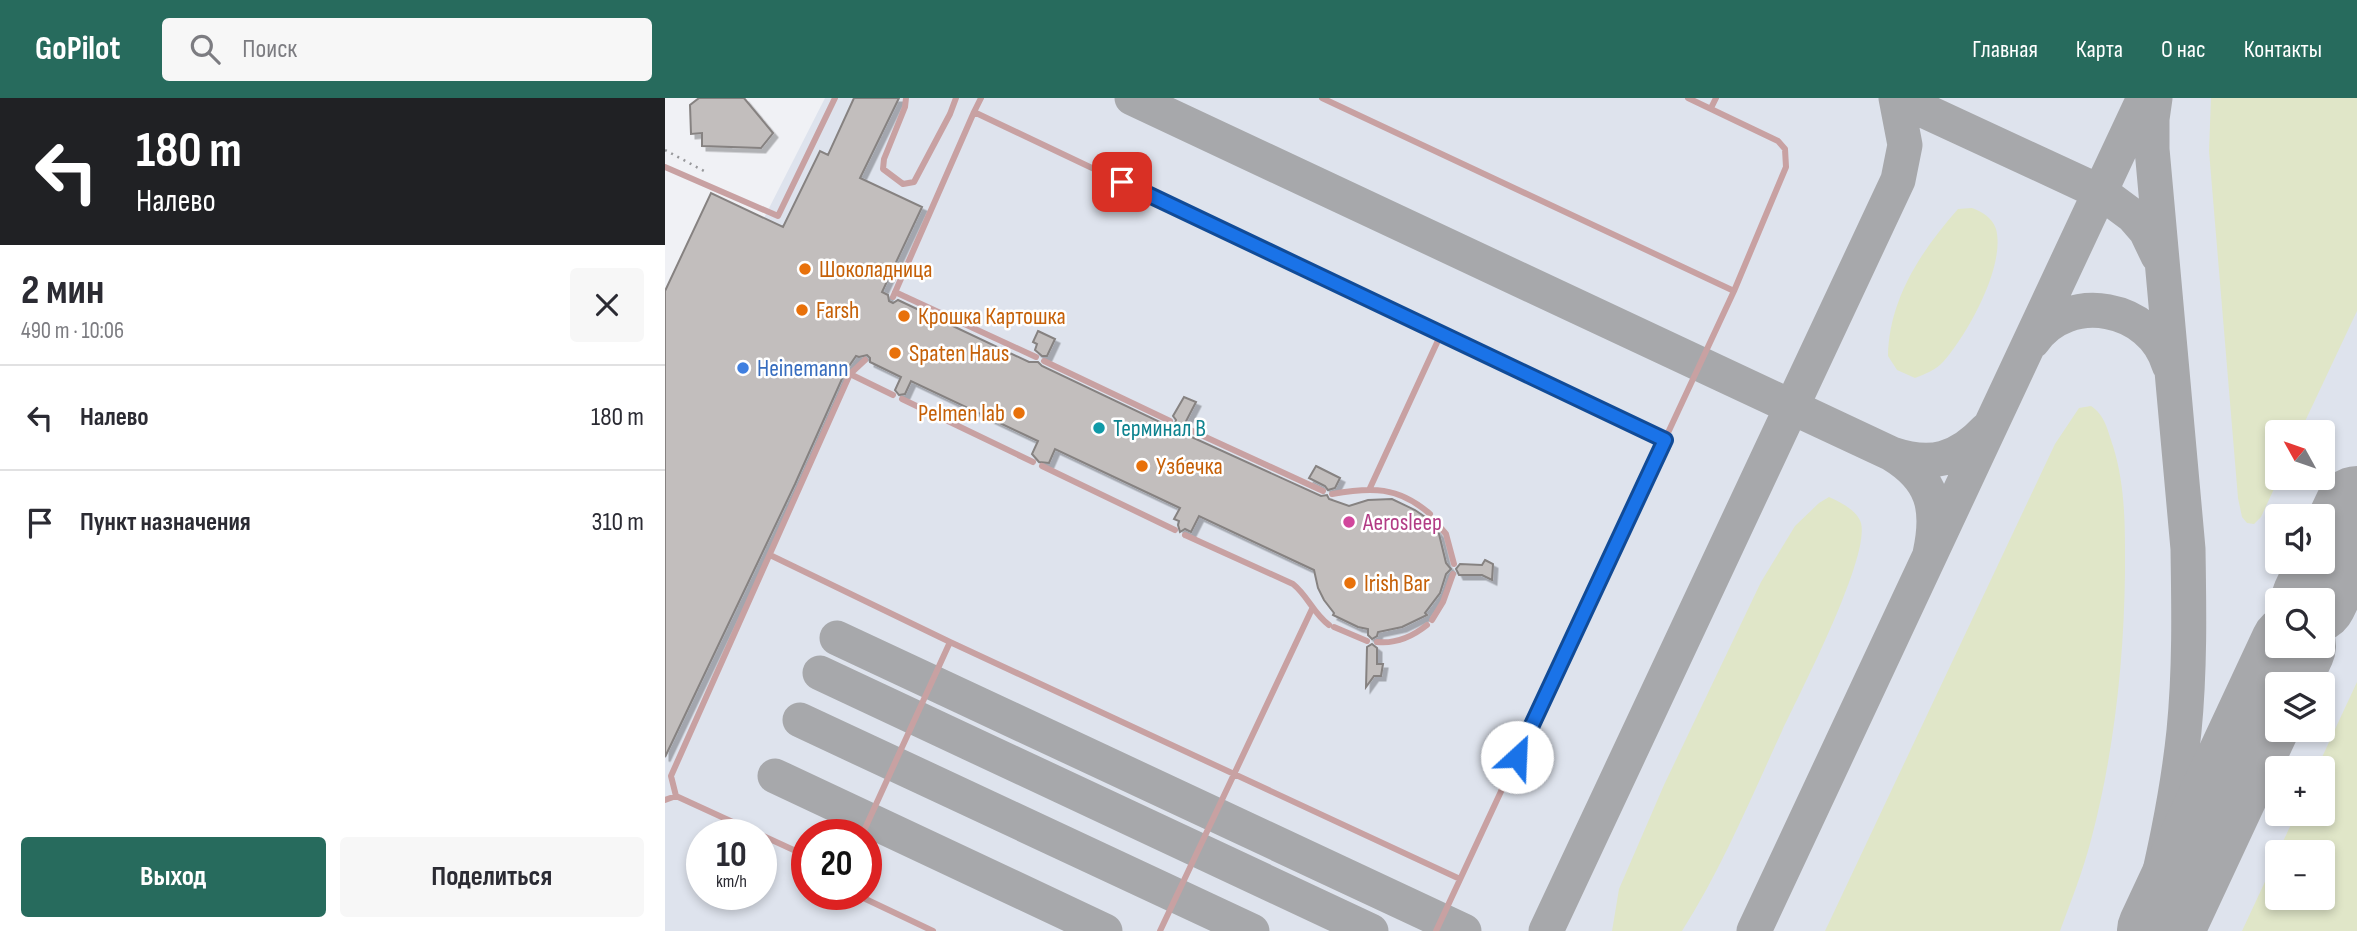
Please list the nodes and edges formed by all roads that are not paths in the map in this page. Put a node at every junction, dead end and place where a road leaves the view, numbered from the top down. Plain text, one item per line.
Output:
1 (835, 98) edge
2 (906, 98) edge
3 (956, 98) edge
4 (981, 98) edge
5 (1322, 98) edge
6 (1688, 98) edge
7 (1716, 98) edge
8 (1710, 108) junction
9 (974, 112) junction
10 (665, 167) edge
11 (1734, 292) junction
12 (1441, 334) junction
13 (1036, 357) dead end
14 (865, 360) dead end
15 (1044, 361) dead end
16 (850, 374) junction
17 (893, 395) dead end
18 (902, 399) dead end
19 (1170, 421) dead end
20 (1188, 429) dead end
21 (1665, 440) junction
22 (1033, 462) dead end
23 (1042, 466) dead end
24 (1370, 488) junction
25 (1323, 491) dead end
26 (1332, 494) dead end
27 (1175, 530) dead end
28 (1185, 535) dead end
29 (770, 555) junction
30 (1454, 564) dead end
31 (1453, 575) dead end
32 (1312, 609) junction
33 (1367, 641) dead end
34 (950, 642) junction
35 (1377, 642) dead end
36 (1234, 774) junction
37 (671, 776) junction
38 (665, 788) edge
39 (676, 796) junction
40 (665, 800) edge
41 (726, 819) edge
42 (869, 819) edge
43 (1459, 879) junction
44 (882, 907) edge
45 (933, 931) edge
46 (1160, 931) edge
47 (1436, 931) edge

1 - 10 lane
2 - 3 lane
4 - 9 lane
5 - 11 lane
6 - 8 lane
7 - 8 lane
8 - 11 lane
9 - 12 lane
9 - 13 lane
11 - 21 lane
12 - 21 lane
12 - 24 lane
14 - 16 lane
15 - 19 lane
16 - 17 lane
16 - 29 lane
18 - 22 lane
20 - 25 lane
21 - 43 lane
23 - 27 lane
24 - 26 lane
24 - 30 lane
28 - 32 lane
29 - 34 lane
29 - 37 lane
31 - 35 lane
32 - 33 lane
32 - 36 lane
34 - 36 lane
34 - 42 lane
36 - 43 lane
36 - 46 lane
37 - 38 lane
37 - 39 lane
39 - 40 lane
39 - 41 lane
43 - 47 lane
44 - 45 lane

